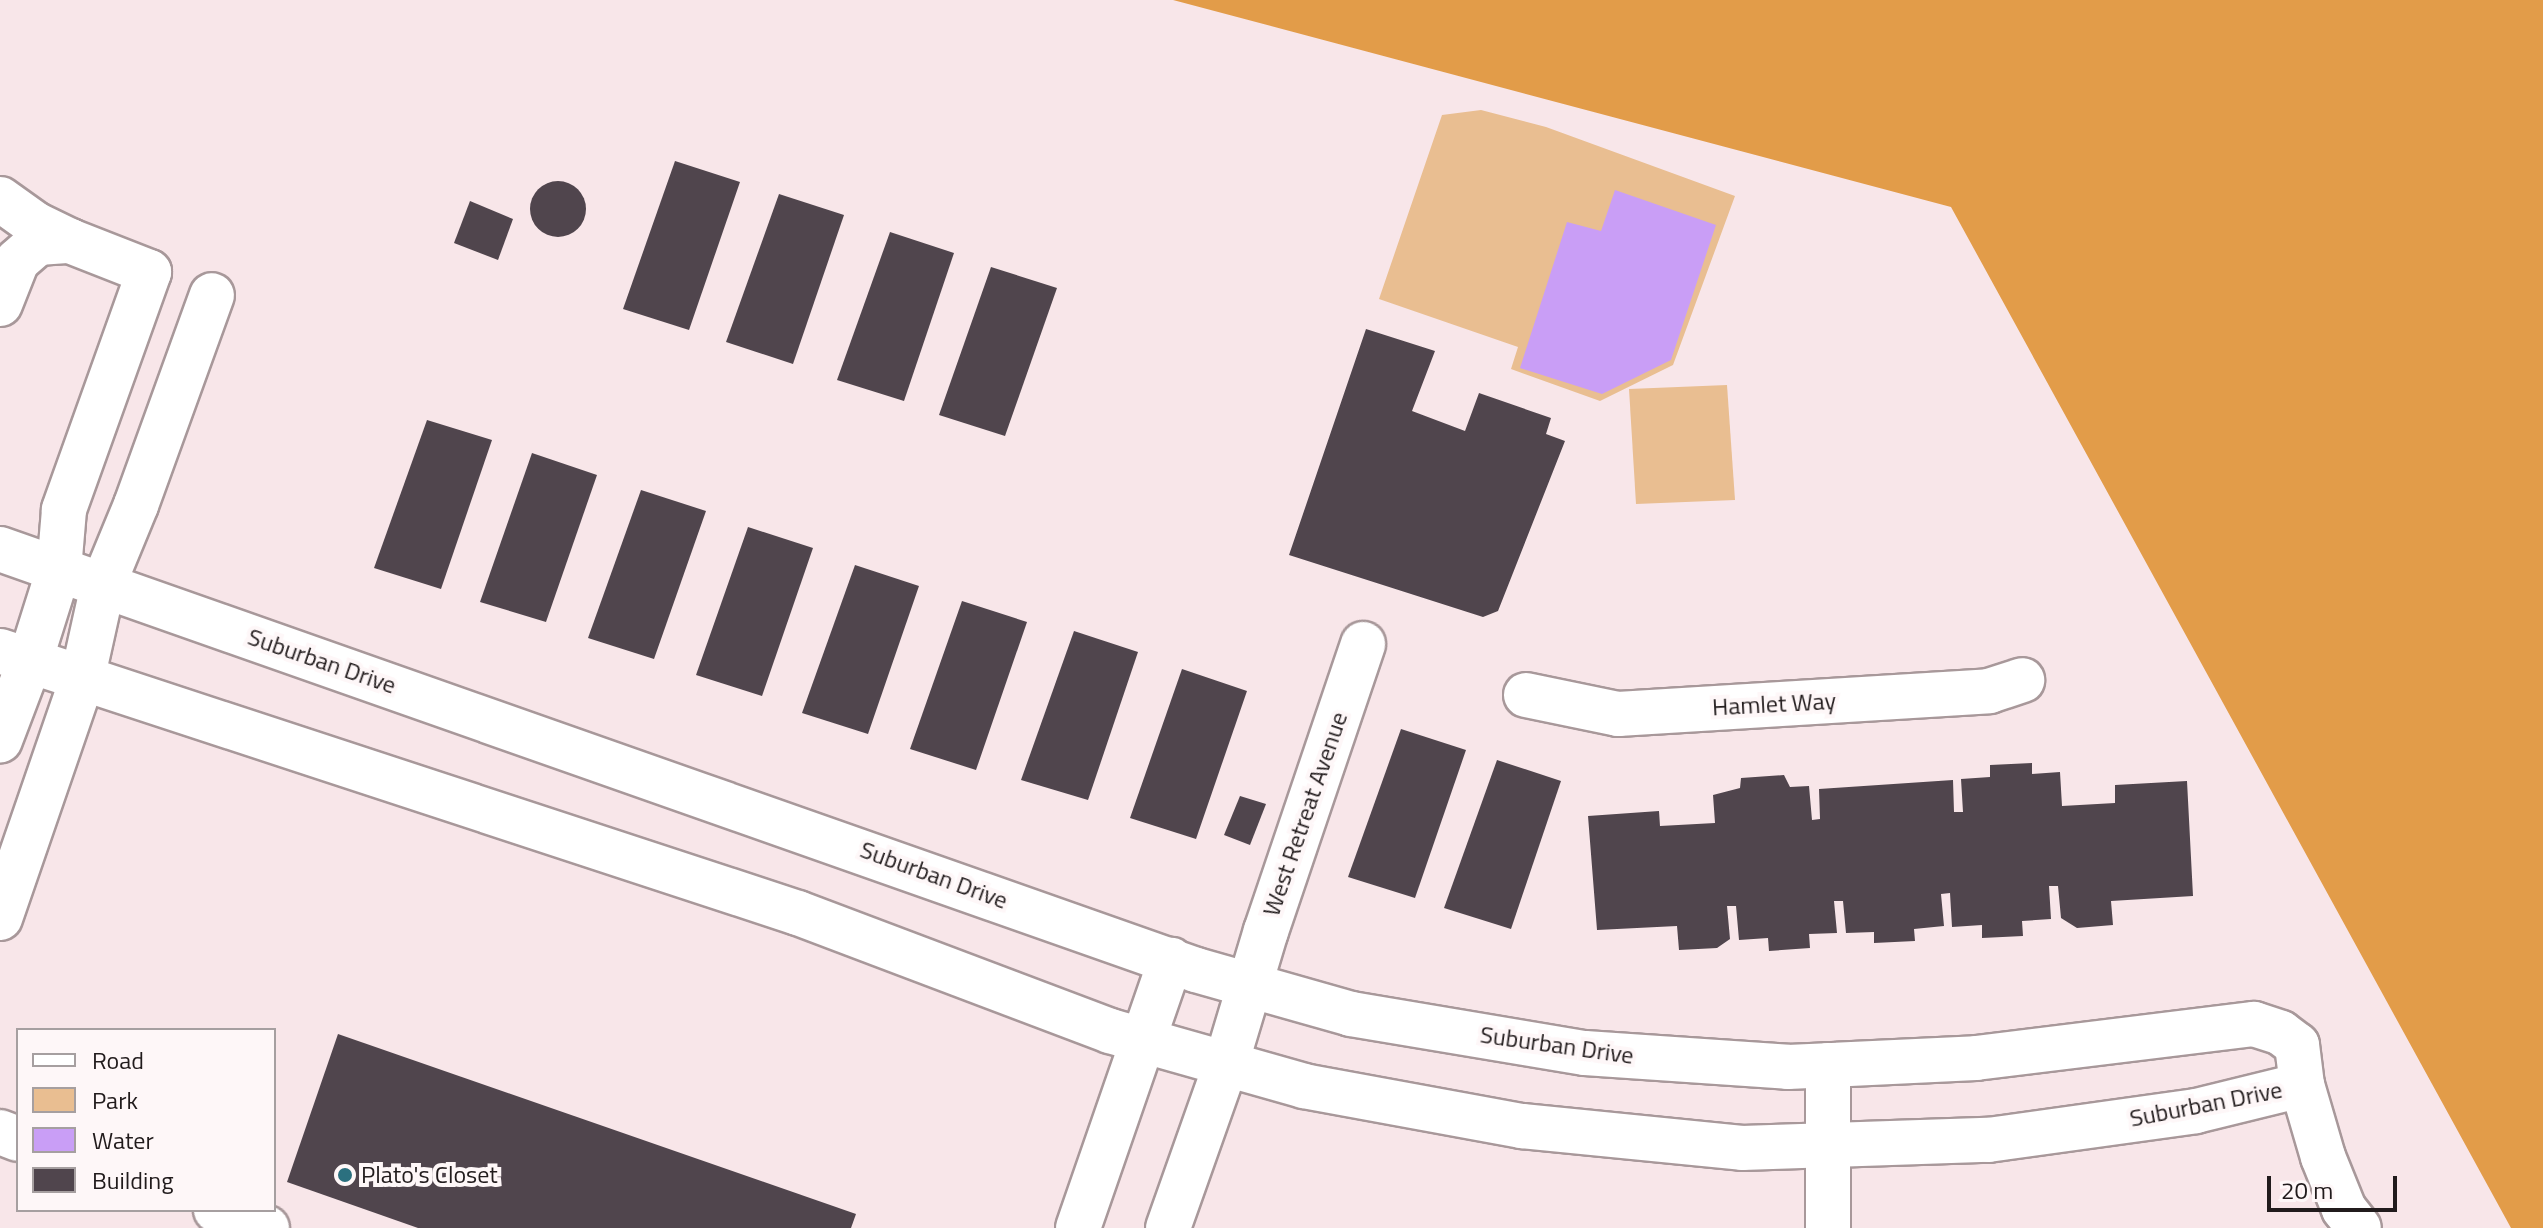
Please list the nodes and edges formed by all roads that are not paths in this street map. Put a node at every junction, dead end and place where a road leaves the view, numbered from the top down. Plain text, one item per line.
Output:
1 (0, 199) edge
2 (70, 241) junction
3 (212, 295) dead end
4 (0, 304) edge
5 (0, 549) edge
6 (59, 569) junction
7 (103, 585) junction
8 (1363, 644) dead end
9 (15, 656) edge
10 (82, 680) junction
11 (2022, 680) dead end
12 (1526, 695) dead end
13 (0, 740) edge
14 (0, 918) edge
15 (1171, 960) junction
16 (1249, 985) junction
17 (1143, 1041) junction
18 (1226, 1064) junction
19 (1828, 1065) junction
20 (2302, 1085) junction
21 (1829, 1145) junction
22 (222, 1212) edge
23 (267, 1228) edge
24 (1078, 1228) edge
25 (1168, 1228) edge
26 (1828, 1228) edge
27 (2359, 1228) edge

1 - 2 street
2 - 4 street
2 - 6 street
3 - 7 street
5 - 6 street, Suburban Drive
6 - 7 street, Suburban Drive
6 - 9 street
7 - 10 street
7 - 15 street, Suburban Drive
8 - 16 street, West Retreat Avenue
9 - 10 street, Suburban Drive
9 - 13 street
10 - 14 street
10 - 17 street, Suburban Drive
11 - 12 street, Hamlet Way
15 - 16 street, Suburban Drive
15 - 17 street
16 - 18 street, West Retreat Avenue
16 - 19 street, Suburban Drive
17 - 18 street, Suburban Drive
17 - 24 street
18 - 21 street, Suburban Drive
18 - 25 street, West Retreat Avenue
19 - 20 street, Suburban Drive
19 - 21 street
20 - 21 street, Suburban Drive
20 - 27 street
21 - 26 street
22 - 23 street

